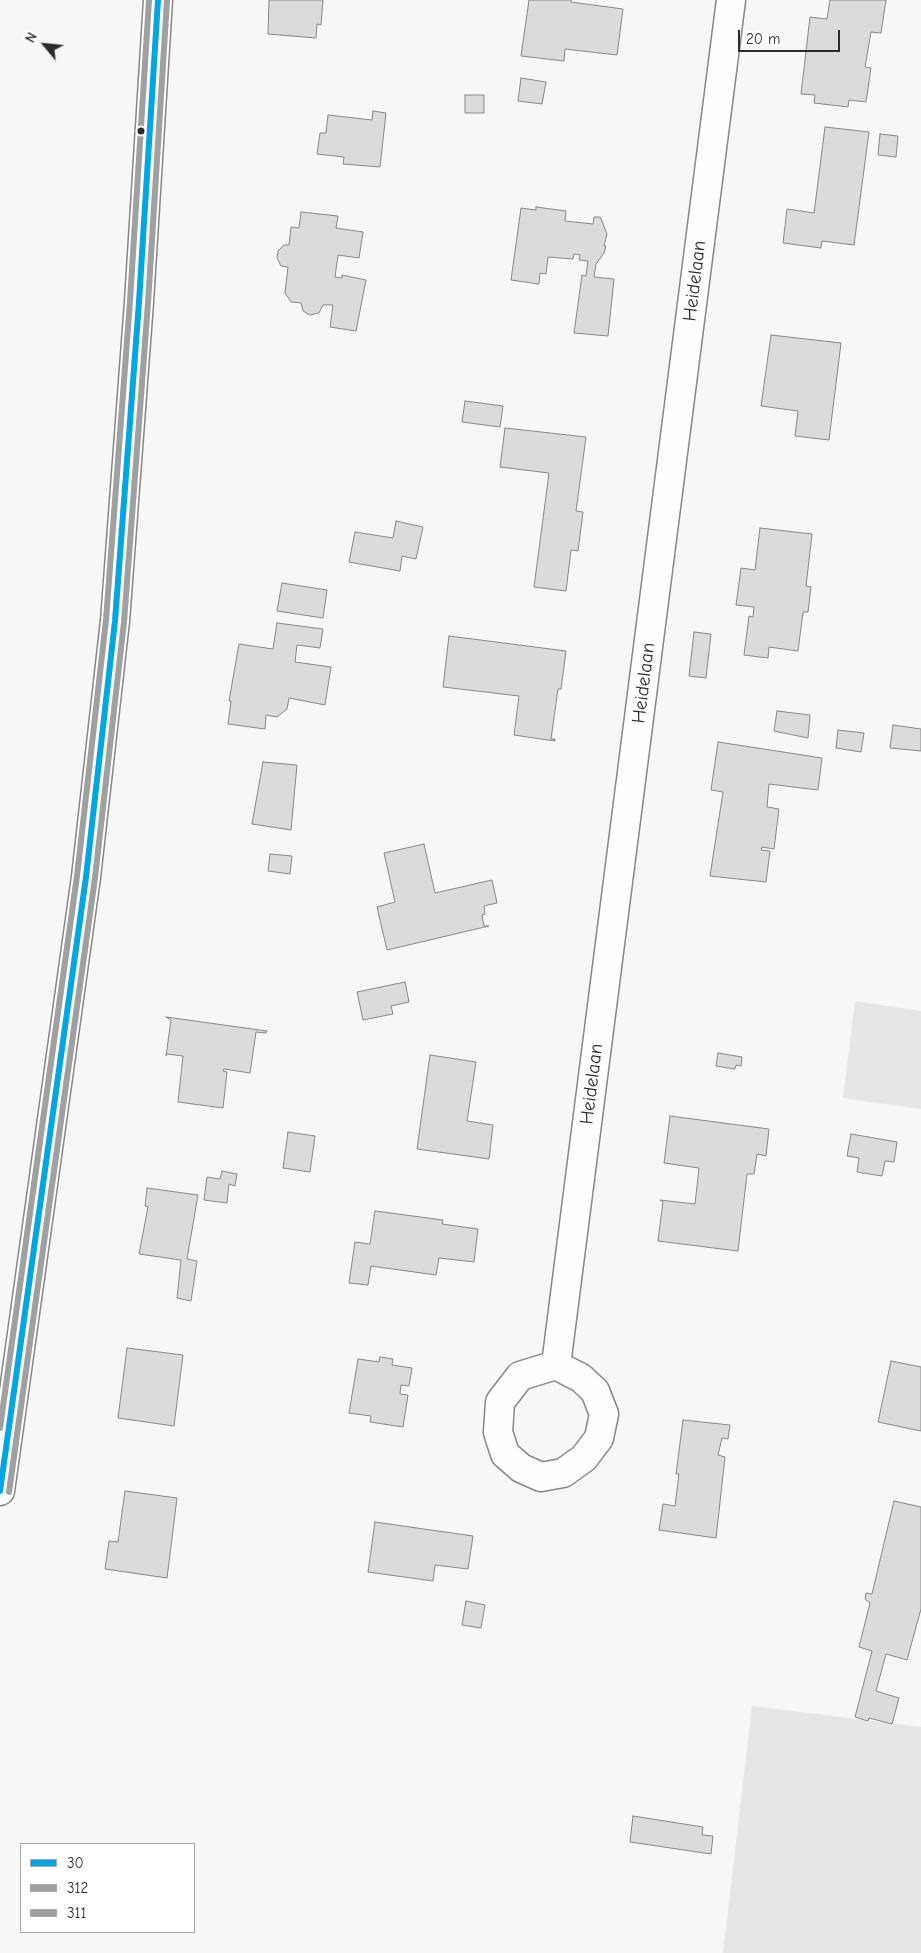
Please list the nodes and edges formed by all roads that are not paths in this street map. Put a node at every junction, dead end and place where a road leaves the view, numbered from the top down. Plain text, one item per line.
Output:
1 (158, 0) edge
2 (732, 0) edge
3 (556, 1365) dead end
4 (0, 1491) edge

1 - 4 main road
2 - 3 main road, Heidelaan

